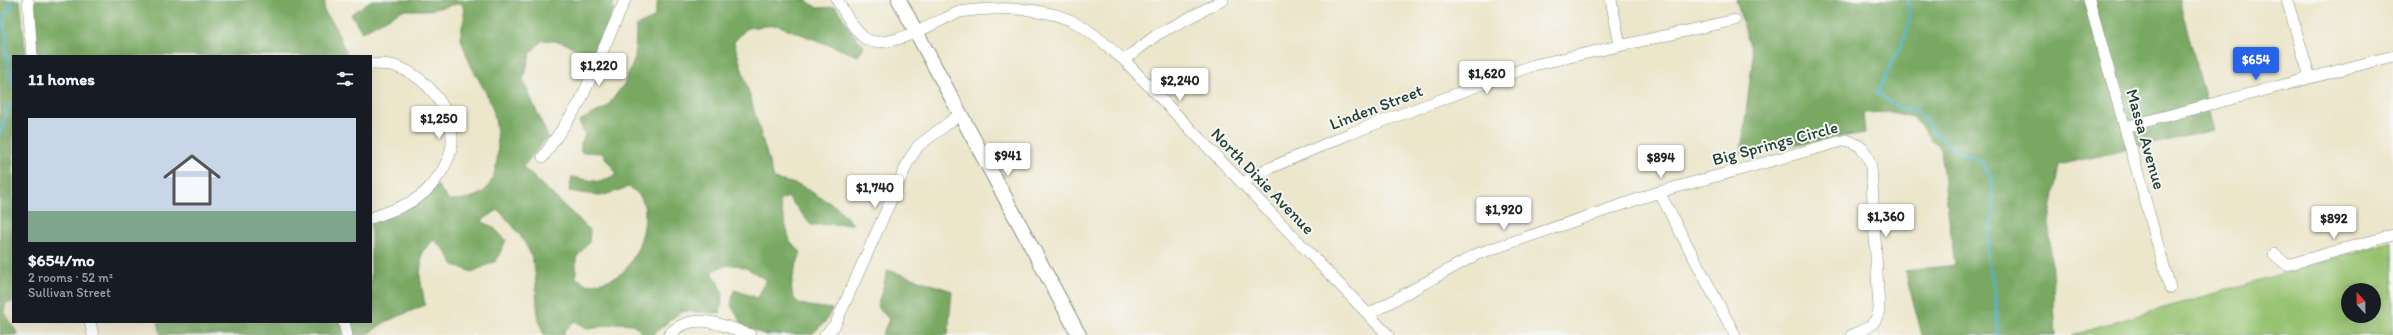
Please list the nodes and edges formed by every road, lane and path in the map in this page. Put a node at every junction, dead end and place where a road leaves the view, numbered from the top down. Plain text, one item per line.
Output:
1 (28, 0) edge
2 (625, 0) edge
3 (838, 0) edge
4 (899, 0) edge
5 (1223, 0) edge
6 (1611, 0) edge
7 (2089, 0) edge
8 (2287, 0) edge
9 (1003, 5) edge
10 (1735, 20) dead end
11 (914, 32) junction
12 (1620, 45) junction
13 (32, 55) edge
14 (2393, 56) edge
15 (1124, 60) junction
16 (372, 64) edge
17 (2310, 78) junction
18 (959, 115) junction
19 (2125, 127) junction
20 (543, 157) dead end
21 (1242, 184) junction
22 (1659, 192) junction
23 (372, 218) edge
24 (2393, 235) edge
25 (2274, 254) dead end
26 (2170, 288) dead end
27 (1369, 314) junction
28 (90, 323) edge
29 (344, 323) edge
30 (94, 335) edge
31 (347, 335) edge
32 (669, 335) edge
33 (750, 335) edge
34 (826, 335) edge
35 (1079, 335) edge
36 (1388, 335) edge
37 (1735, 335) edge
38 (1852, 335) edge

1 - 13 street
2 - 20 street
3 - 11 street, North Dixie Avenue
4 - 11 main road
5 - 15 street
6 - 12 street
7 - 19 street, Massa Avenue
8 - 17 street
9 - 11 street, North Dixie Avenue
9 - 15 street, North Dixie Avenue
10 - 12 street, Linden Street
11 - 18 main road
12 - 21 street, Linden Street
14 - 17 street
15 - 21 street, North Dixie Avenue
16 - 23 street
17 - 19 street
18 - 34 street
18 - 35 main road
19 - 26 street, Massa Avenue
21 - 27 street, North Dixie Avenue
22 - 27 street, Big Springs Circle
22 - 37 street
22 - 38 street, Big Springs Circle
24 - 25 street
27 - 36 street, North Dixie Avenue
28 - 30 street
29 - 31 street
32 - 33 street

